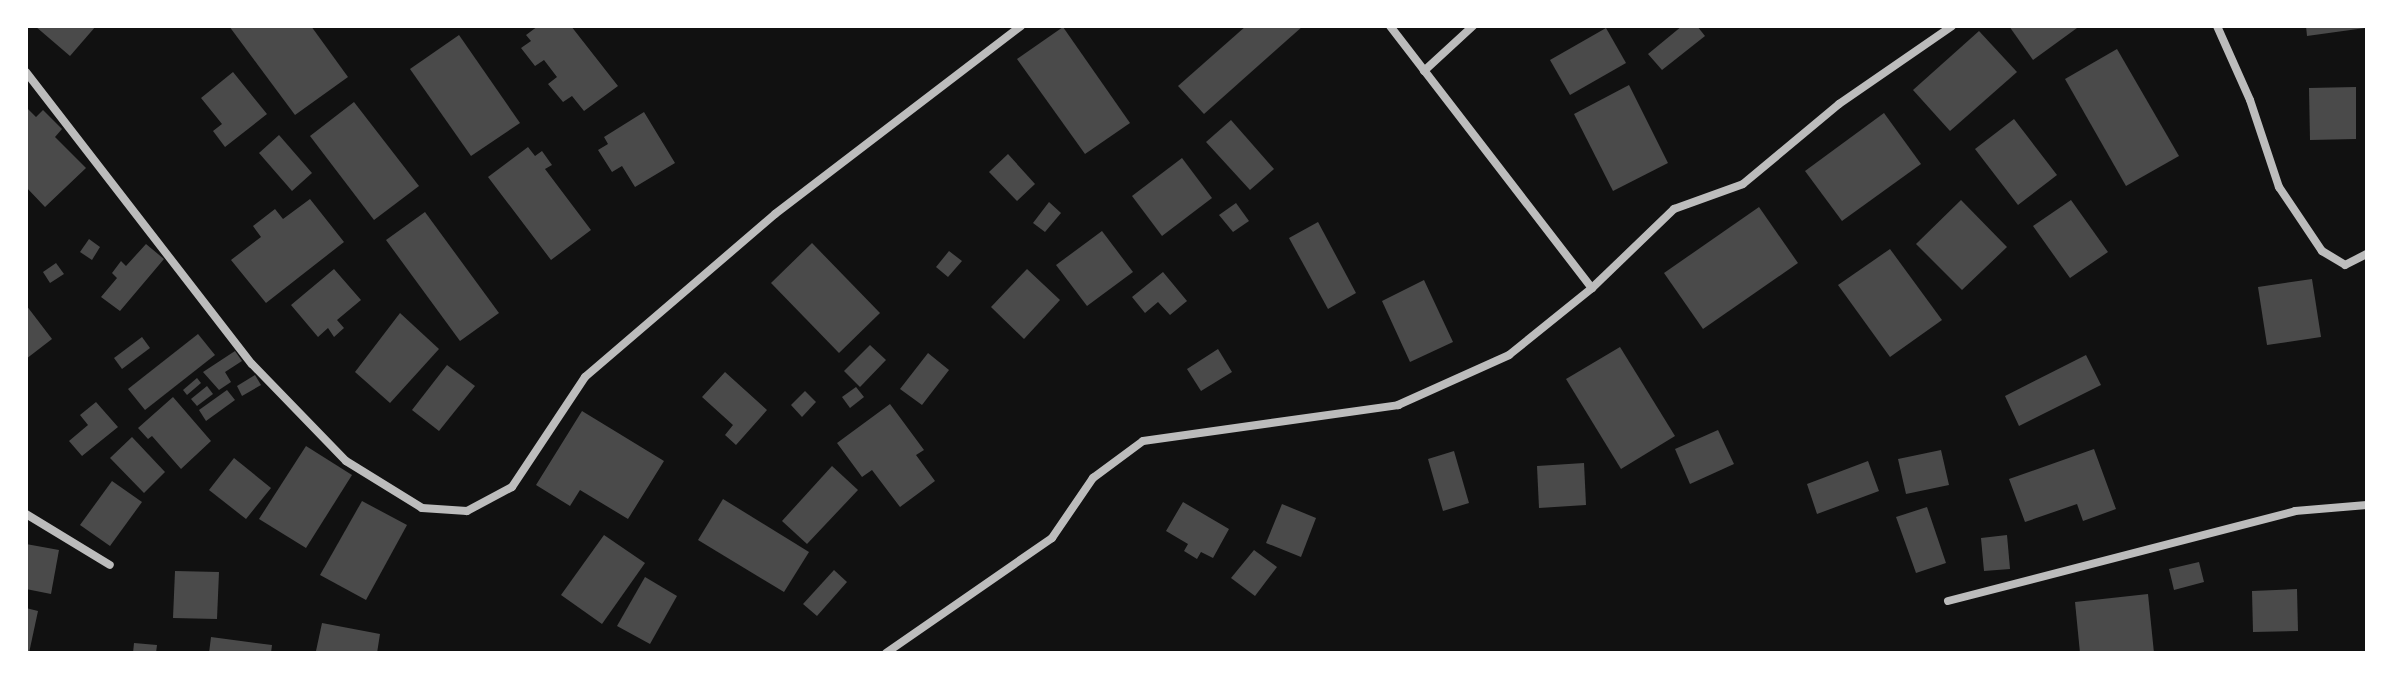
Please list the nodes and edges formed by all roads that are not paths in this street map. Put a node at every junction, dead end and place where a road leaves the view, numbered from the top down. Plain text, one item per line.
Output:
1 (1021, 26) edge
2 (1390, 26) edge
3 (1473, 26) edge
4 (1952, 26) edge
5 (2217, 26) edge
6 (1424, 71) junction
7 (26, 72) edge
8 (2367, 254) edge
9 (1592, 288) junction
10 (2367, 505) edge
11 (26, 514) edge
12 (110, 565) dead end
13 (1948, 601) dead end
14 (886, 653) edge

1 - 7 street
2 - 6 street
3 - 6 street
4 - 9 street
5 - 8 street
6 - 9 street
9 - 14 street
10 - 13 street
11 - 12 street

